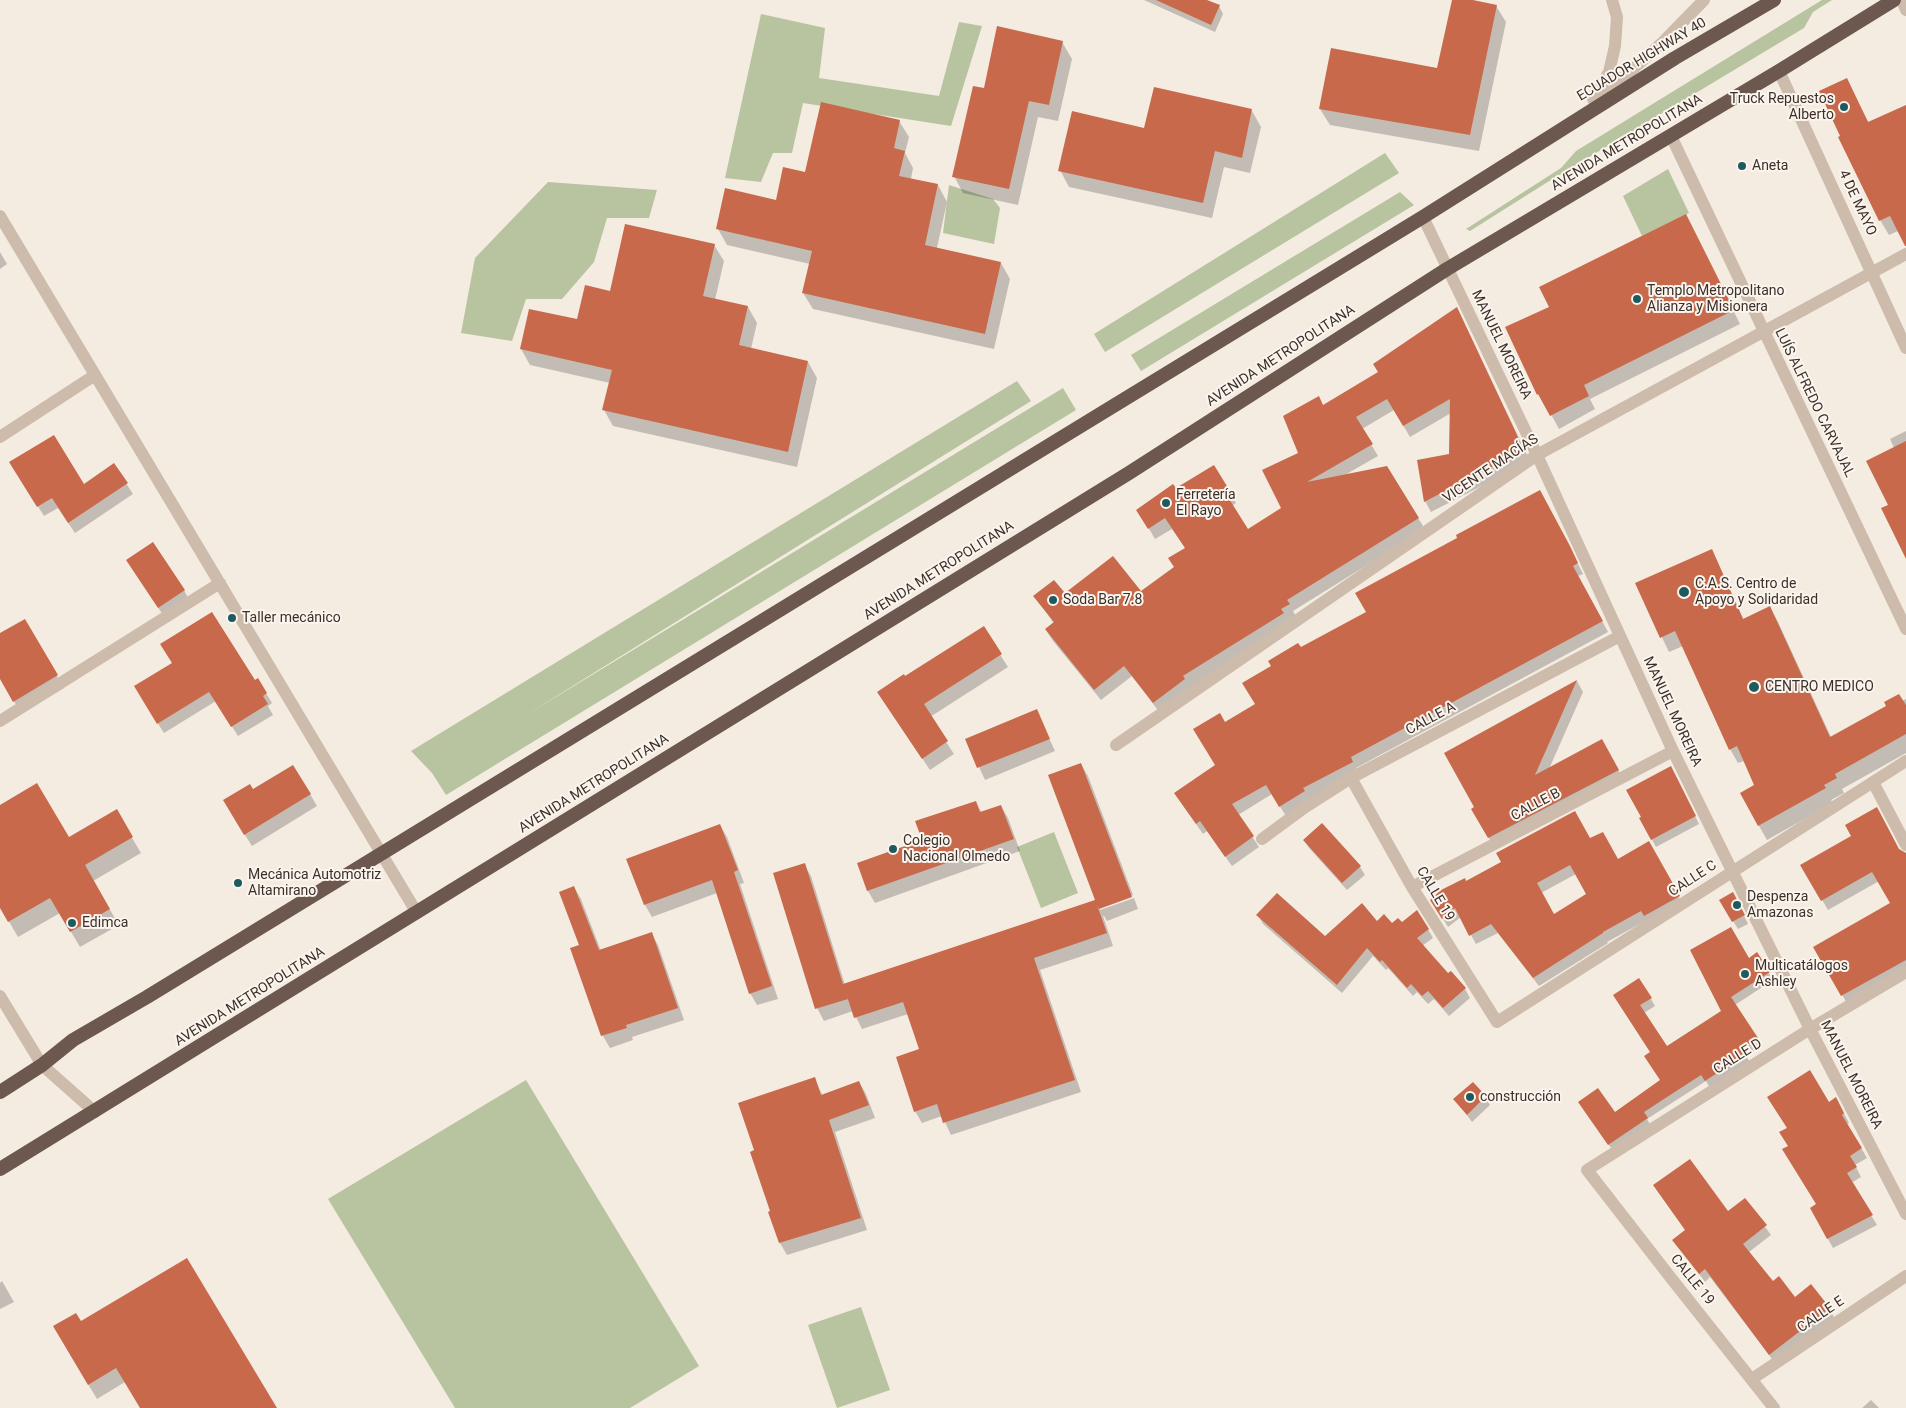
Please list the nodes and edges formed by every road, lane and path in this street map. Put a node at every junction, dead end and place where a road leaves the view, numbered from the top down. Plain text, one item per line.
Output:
1 (1612, 0) edge
2 (1704, 0) edge
3 (1774, 0) edge
4 (1894, 0) edge
5 (1902, 0) edge
6 (1906, 10) edge
7 (1779, 71) junction
8 (1578, 118) junction
9 (1671, 136) junction
10 (0, 216) edge
11 (1423, 217) junction
12 (1906, 254) edge
13 (1447, 269) junction
14 (1872, 272) junction
15 (1763, 331) junction
16 (1906, 348) edge
17 (95, 375) junction
18 (0, 436) edge
19 (1537, 455) junction
20 (220, 584) junction
21 (1906, 629) edge
22 (1620, 636) junction
23 (0, 721) edge
24 (1116, 745) dead end
25 (1673, 750) junction
26 (1906, 761) edge
27 (1351, 778) junction
28 (1873, 782) junction
29 (1262, 839) dead end
30 (1906, 845) edge
31 (381, 853) junction
32 (1732, 872) junction
33 (1412, 887) junction
34 (417, 913) junction
35 (1906, 972) edge
36 (0, 996) edge
37 (1497, 1022) joint
38 (1810, 1029) junction
39 (42, 1065) junction
40 (0, 1092) edge
41 (95, 1112) junction
42 (0, 1169) edge
43 (1588, 1170) joint
44 (1906, 1214) edge
45 (1906, 1276) edge
46 (1752, 1379) junction
47 (1774, 1408) edge

1 - 8 street
2 - 8 street
3 - 8 highway, ECUADOR HIGHWAY 40
4 - 7 highway, AVENIDA METROPOLITANA
5 - 6 street
7 - 9 highway, AVENIDA METROPOLITANA
7 - 14 street, 4 DE MAYO
8 - 11 highway
9 - 13 highway, AVENIDA METROPOLITANA
9 - 15 street, LUÍS ALFREDO CARVAJAL
10 - 17 street
11 - 13 street, MANUEL MOREIRA
11 - 31 highway
12 - 14 street, VICENTE MACÍAS
13 - 19 street, MANUEL MOREIRA
13 - 34 highway, AVENIDA METROPOLITANA
14 - 15 street, VICENTE MACÍAS
14 - 16 street, 4 DE MAYO
15 - 19 street, VICENTE MACÍAS
15 - 21 street, LUÍS ALFREDO CARVAJAL
17 - 18 street
17 - 20 street
19 - 22 street, MANUEL MOREIRA
19 - 24 street, VICENTE MACÍAS
20 - 23 street
20 - 31 street
22 - 25 street, MANUEL MOREIRA
22 - 27 street, CALLE A
25 - 32 street, MANUEL MOREIRA
25 - 33 street, CALLE B
26 - 28 street, CALLE C
27 - 29 street, CALLE A
27 - 33 street, CALLE 19
28 - 30 street
28 - 32 street, CALLE C
31 - 34 street
31 - 39 highway
32 - 37 street, CALLE C
32 - 38 street, MANUEL MOREIRA
33 - 37 street, CALLE 19
34 - 41 highway, AVENIDA METROPOLITANA
35 - 38 street, CALLE D
36 - 39 street
38 - 43 street, CALLE D
38 - 44 street, MANUEL MOREIRA
39 - 40 highway
39 - 41 street
41 - 42 highway, AVENIDA METROPOLITANA
43 - 46 street, CALLE 19
45 - 46 street, CALLE E
46 - 47 street, CALLE 19

